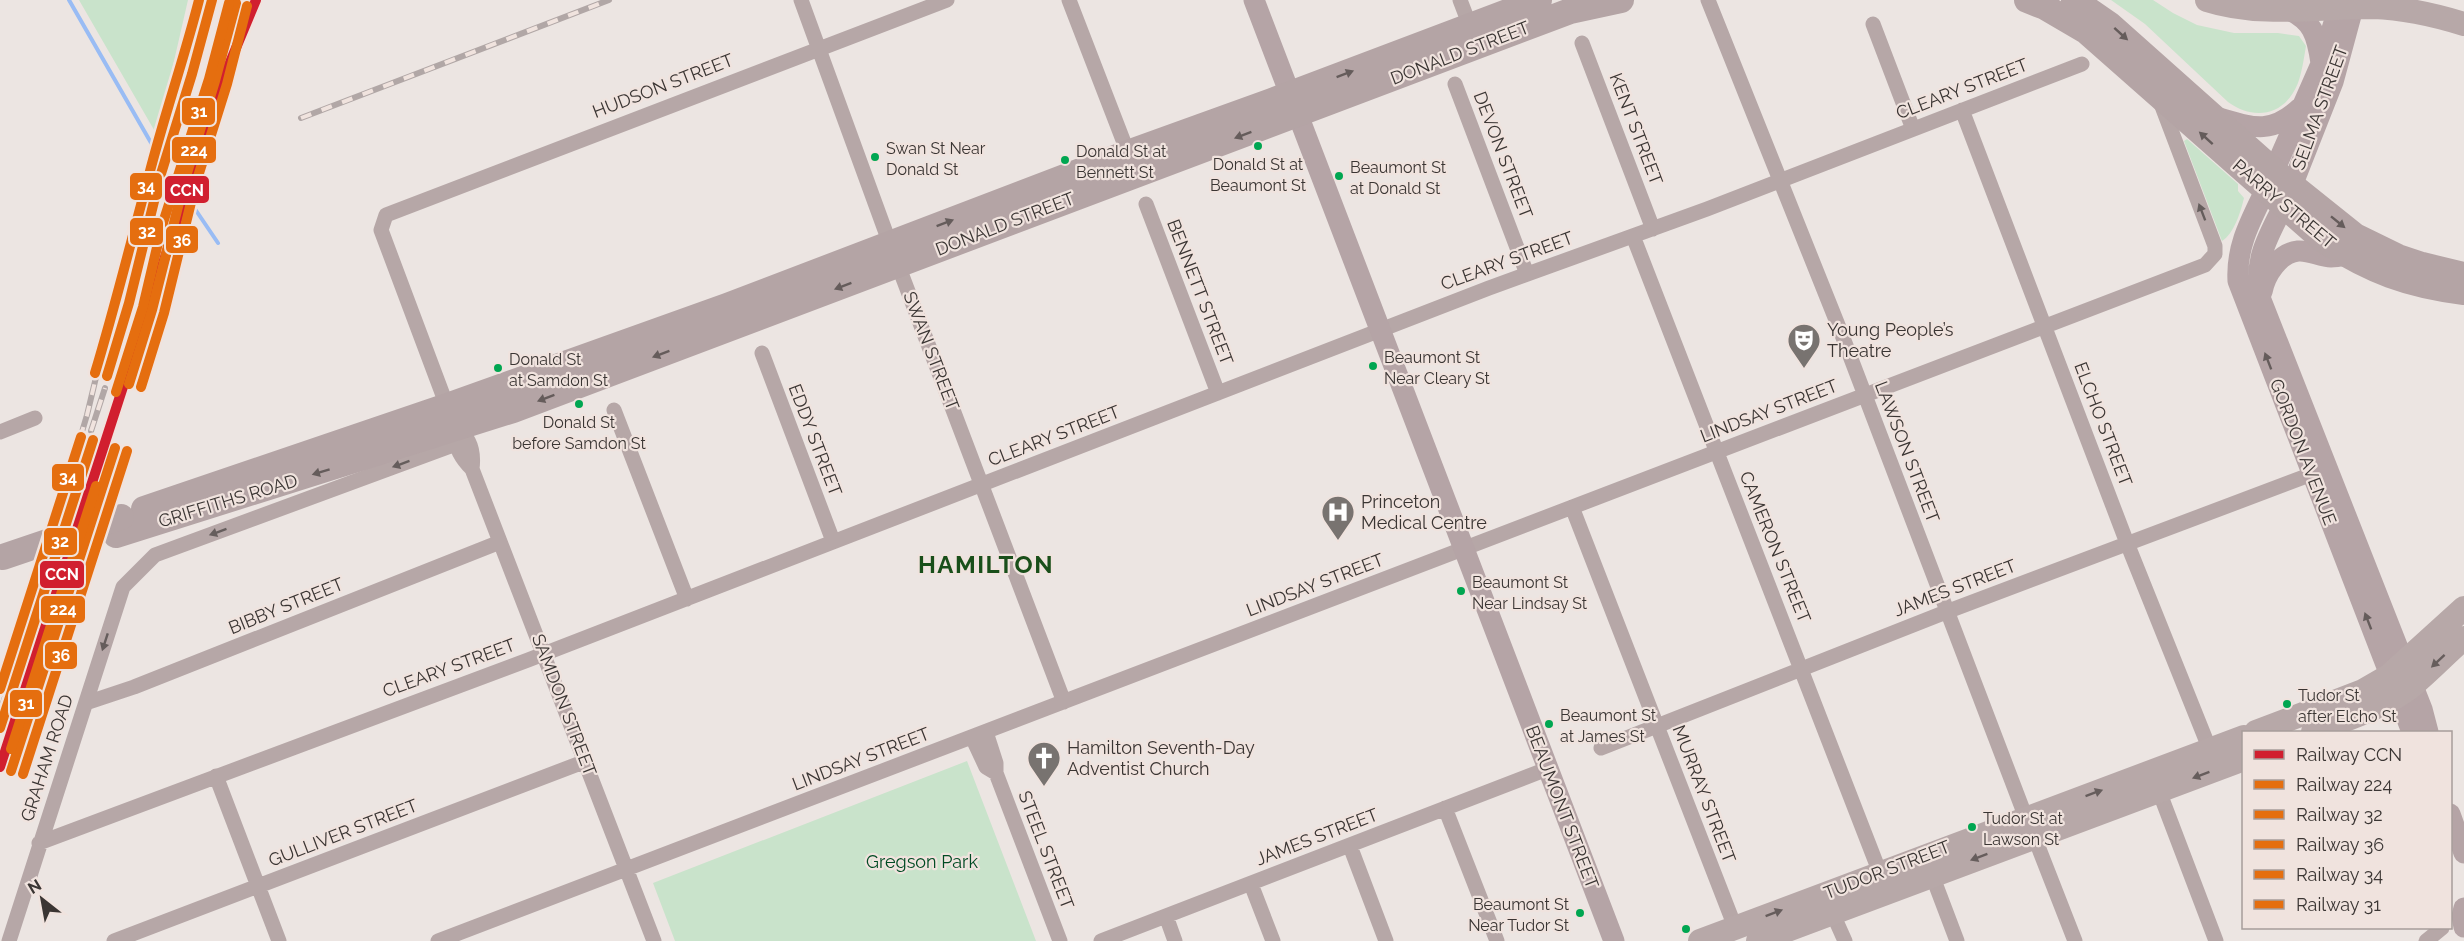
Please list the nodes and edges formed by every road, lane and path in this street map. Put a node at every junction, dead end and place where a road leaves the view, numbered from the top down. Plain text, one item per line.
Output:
1 (801, 0) edge
2 (947, 0) edge
3 (1070, 0) edge
4 (1254, 0) edge
5 (1460, 0) edge
6 (1539, 0) edge
7 (1622, 0) edge
8 (1708, 0) edge
9 (2027, 0) edge
10 (2074, 0) edge
11 (2208, 0) edge
12 (2346, 7) junction
13 (2285, 9) junction
14 (1873, 24) dead end
15 (2464, 24) edge
16 (1470, 26) junction
17 (1582, 43) dead end
18 (818, 49) junction
19 (2082, 64) dead end
20 (2321, 64) junction
21 (1455, 84) dead end
22 (2157, 93) junction
23 (1294, 104) junction
24 (2304, 104) junction
25 (1962, 110) junction
26 (2215, 117) junction
27 (1913, 129) junction
28 (1128, 153) junction
29 (1781, 179) junction
30 (2278, 189) junction
31 (1146, 204) dead end
32 (394, 210) joint
33 (1653, 229) junction
34 (1633, 236) junction
35 (894, 255) junction
36 (2346, 255) junction
37 (1527, 274) junction
38 (2464, 274) edge
39 (2464, 292) edge
40 (2261, 300) junction
41 (2045, 326) junction
42 (1381, 330) junction
43 (762, 353) dead end
44 (1218, 393) junction
45 (1865, 395) junction
46 (447, 406) junction
47 (614, 410) dead end
48 (35, 418) dead end
49 (0, 432) edge
50 (457, 437) junction
51 (1716, 452) junction
52 (2319, 472) junction
53 (983, 484) junction
54 (1572, 507) junction
55 (119, 526) junction
56 (833, 541) junction
57 (500, 542) junction
58 (2127, 543) junction
59 (1464, 548) junction
60 (1, 563) edge
61 (123, 587) joint
62 (687, 599) junction
63 (2464, 608) edge
64 (1946, 612) junction
65 (2464, 638) edge
66 (544, 654) junction
67 (1802, 670) junction
68 (2400, 680) junction
69 (1064, 702) junction
70 (86, 703) junction
71 (1656, 726) junction
72 (2259, 731) edge
73 (2316, 731) edge
74 (2412, 731) edge
75 (2427, 731) edge
76 (979, 735) junction
77 (2242, 738) edge
78 (1601, 748) dead end
79 (2210, 750) junction
80 (2242, 760) edge
81 (586, 761) junction
82 (1547, 770) junction
83 (216, 776) junction
84 (2159, 791) junction
85 (1445, 808) junction
86 (2452, 817) edge
87 (2030, 827) junction
88 (39, 843) junction
89 (1350, 846) junction
90 (2464, 853) edge
91 (2464, 866) edge
92 (627, 869) junction
93 (2464, 872) edge
94 (1880, 873) junction
95 (1932, 875) junction
96 (1251, 884) junction
97 (258, 886) junction
98 (1832, 912) junction
99 (1166, 916) junction
100 (1735, 927) junction
101 (2440, 929) edge
102 (9, 941) edge
103 (114, 941) edge
104 (279, 941) edge
105 (438, 941) edge
106 (654, 941) edge
107 (1060, 941) edge
108 (1101, 941) edge
109 (1175, 941) edge
110 (1273, 941) edge
111 (1386, 941) edge
112 (1497, 941) edge
113 (1614, 941) edge
114 (1700, 941) edge
115 (1758, 941) edge
116 (1845, 941) edge
117 (1957, 941) edge
118 (2074, 941) edge
119 (2216, 941) edge
120 (2426, 941) edge

1 - 18 street, SWAN STREET
2 - 18 street, HUDSON STREET
3 - 28 street
4 - 23 main road, BEAUMONT STREET
5 - 16 street
6 - 16 highway, DONALD STREET
7 - 23 highway, DONALD STREET
8 - 29 street, LAWSON STREET
9 - 22 highway
10 -> 26 highway
11 - 13 main road
12 - 13 main road
12 - 15 main road
12 - 20 main road, SELMA STREET
12 - 30 main road, SELMA STREET
13 - 20 main road
14 - 27 street
23 -> 16 highway, DONALD STREET
17 - 33 street, KENT STREET
18 - 32 street, HUDSON STREET
18 - 35 street, SWAN STREET
19 - 25 street, CLEARY STREET
20 - 24 main road, SELMA STREET
21 - 37 street, DEVON STREET
30 -> 22 highway, PARRY STREET
41 -> 22 street, LINDSAY STREET
23 - 28 highway, DONALD STREET
23 -> 35 highway, DONALD STREET
23 - 42 main road, BEAUMONT STREET
24 - 26 main road
24 - 30 main road, SELMA STREET
25 - 27 street, CLEARY STREET
25 - 41 street, ELCHO STREET
26 - 30 highway, PARRY STREET
27 - 29 street, CLEARY STREET
35 -> 28 highway, DONALD STREET
29 - 33 street, CLEARY STREET
29 - 45 street, LAWSON STREET
30 - 36 highway, PARRY STREET
30 -> 38 highway, PARRY STREET
30 - 40 main road, GORDON AVENUE
52 -> 30 main road, GORDON AVENUE
31 - 44 street, BENNETT STREET
32 - 46 street, SAMDON STREET
33 - 34 street, CLEARY STREET
34 - 37 street, CLEARY STREET
34 - 51 street, CAMERON STREET
35 - 46 highway, DONALD STREET
35 -> 50 highway, DONALD STREET
35 - 53 street, SWAN STREET
36 - 39 highway, PARRY STREET
36 - 40 main road
37 - 42 street, CLEARY STREET
40 - 52 main road, GORDON AVENUE
41 - 45 street, LINDSAY STREET
41 - 58 street, ELCHO STREET
42 - 44 street, CLEARY STREET
42 - 59 main road, BEAUMONT STREET
43 - 56 street, EDDY STREET
44 - 53 street, CLEARY STREET
45 - 51 street, LINDSAY STREET
45 - 64 street, LAWSON STREET
46 - 50 highway, SAMDON STREET
46 - 55 highway, GRIFFITHS ROAD
47 - 62 street
48 - 49 street
50 -> 55 highway, GRIFFITHS ROAD
50 - 57 street, SAMDON STREET
50 -> 61 street, DONALD STREET
51 - 54 street, LINDSAY STREET
51 - 67 street, CAMERON STREET
52 - 58 street, JAMES STREET
52 - 68 main road, GORDON AVENUE
53 - 56 street, CLEARY STREET
53 - 69 street, SWAN STREET
54 - 59 street, LINDSAY STREET
54 - 71 street, MURRAY STREET
55 - 60 highway, GRIFFITHS ROAD, bridge
56 - 62 street, CLEARY STREET
57 - 66 street, SAMDON STREET
57 - 70 street, BIBBY STREET
58 - 64 street, JAMES STREET
58 - 79 street, ELCHO STREET
59 - 69 street, LINDSAY STREET
59 - 82 main road, BEAUMONT STREET
61 -> 70 street, GRAHAM ROAD
62 - 66 street, CLEARY STREET
63 - 68 main road
64 - 67 street, JAMES STREET
64 - 87 street, LAWSON STREET
65 -> 68 main road
66 - 81 street, SAMDON STREET
66 - 83 street, CLEARY STREET
67 - 71 street, JAMES STREET
67 - 94 street, CAMERON STREET
68 - 72 main road
68 - 73 main road
68 - 74 main road, GORDON AVENUE
68 - 75 main road, GORDON AVENUE
69 - 76 street, LINDSAY STREET
70 - 88 street, GRAHAM ROAD
71 - 78 street, JAMES STREET
71 - 100 street, MURRAY STREET
76 - 92 street, LINDSAY STREET
76 - 107 street, STEEL STREET
77 - 79 main road, TUDOR STREET
87 -> 79 main road, TUDOR STREET
80 -> 84 main road, TUDOR STREET
81 - 92 street, SAMDON STREET
81 - 97 street, GULLIVER STREET
82 - 85 street, JAMES STREET
82 - 113 main road, BEAUMONT STREET
83 - 88 street, CLEARY STREET
83 - 97 street
84 - 87 main road, TUDOR STREET
84 - 119 street
85 - 89 street, JAMES STREET
85 - 112 street
86 - 90 main road
87 - 94 main road, TUDOR STREET
87 -> 95 main road, TUDOR STREET
87 - 118 street, LAWSON STREET
88 - 102 street, GRAHAM ROAD
89 - 96 street, JAMES STREET
89 - 111 street
91 - 93 main road
92 - 105 street, LINDSAY STREET
92 - 106 street, SAMDON STREET
100 -> 94 main road, TUDOR STREET
95 - 98 main road, TUDOR STREET
95 - 117 street
96 - 99 street, JAMES STREET
96 - 110 street
97 - 103 street, GULLIVER STREET
97 - 104 street
98 - 115 main road, TUDOR STREET
98 - 116 street
99 - 108 street, JAMES STREET
99 - 109 street
100 - 114 main road, TUDOR STREET
101 - 120 street

